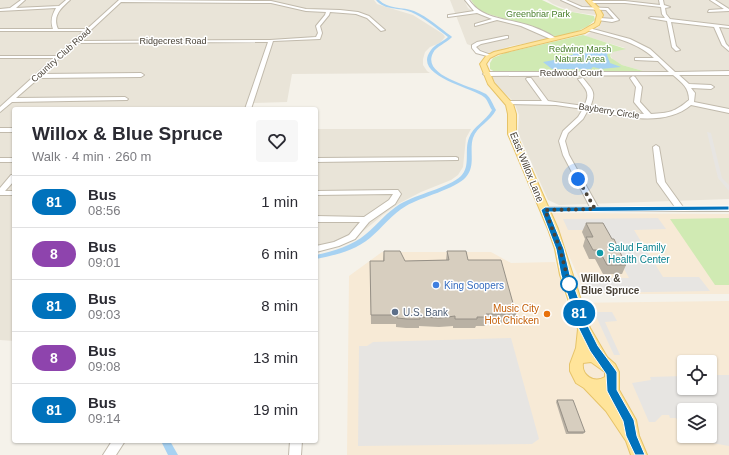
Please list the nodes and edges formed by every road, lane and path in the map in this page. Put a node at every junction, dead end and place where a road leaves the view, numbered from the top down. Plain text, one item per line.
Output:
1 (23, 0) edge
2 (68, 0) edge
3 (467, 0) edge
4 (563, 0) edge
5 (661, 0) edge
6 (666, 0) edge
7 (712, 0) edge
8 (121, 1) edge
9 (589, 1) edge
10 (632, 2) edge
11 (663, 6) junction
12 (60, 7) junction
13 (668, 7) junction
14 (12, 9) junction
15 (597, 9) junction
16 (0, 10) edge
17 (328, 10) junction
18 (729, 10) edge
19 (709, 11) dead end
20 (477, 12) junction
21 (449, 16) dead end
22 (651, 18) dead end
23 (498, 19) junction
24 (600, 19) junction
25 (668, 21) junction
26 (477, 26) dead end
27 (716, 26) junction
28 (729, 28) edge
29 (0, 30) edge
30 (56, 30) junction
31 (88, 30) junction
32 (383, 30) dead end
33 (589, 30) junction
34 (633, 36) dead end
35 (506, 37) dead end
36 (555, 39) junction
37 (624, 39) junction
38 (273, 40) junction
39 (75, 42) junction
40 (678, 50) dead end
41 (728, 51) edge
42 (490, 56) junction
43 (0, 57) edge
44 (11, 57) junction
45 (59, 57) junction
46 (637, 59) dead end
47 (660, 60) junction
48 (0, 64) edge
49 (674, 73) junction
50 (729, 73) edge
51 (486, 74) junction
52 (141, 75) dead end
53 (38, 76) junction
54 (633, 78) dead end
55 (530, 79) dead end
56 (581, 79) dead end
57 (688, 86) junction
58 (711, 87) dead end
59 (125, 99) dead end
60 (12, 100) junction
61 (508, 103) junction
62 (546, 103) junction
63 (691, 103) junction
64 (249, 107) edge
65 (586, 108) junction
66 (0, 110) edge
67 (729, 111) edge
68 (649, 116) junction
69 (0, 130) edge
70 (12, 130) edge
71 (656, 147) dead end
72 (456, 159) dead end
73 (0, 160) edge
74 (12, 160) edge
75 (318, 160) edge
76 (12, 178) edge
77 (0, 193) edge
78 (12, 193) edge
79 (318, 193) edge
80 (595, 209) junction
81 (681, 209) junction
82 (729, 209) edge
83 (545, 210) junction
84 (318, 219) edge
85 (366, 220) junction
86 (318, 248) edge
87 (584, 329) junction
88 (578, 359) junction
89 (602, 360) junction
90 (611, 381) junction
91 (586, 382) junction
92 (632, 436) junction
93 (118, 443) edge
94 (296, 443) edge
95 (109, 455) edge
96 (295, 455) edge
97 (639, 455) edge

1 - 14 street
2 - 12 street
3 - 20 street
4 - 15 street
5 - 11 street
6 - 13 street
7 - 18 street
8 - 17 street
8 - 31 street, Country Club Road
9 - 10 street
9 - 15 main road
10 - 11 street
11 - 13 street
11 - 25 street
12 - 14 street
12 - 30 street
13 - 25 street
14 - 16 street
15 - 24 main road
15 - 24 street
17 - 32 street
17 - 38 street, Ridgecrest Road
18 - 19 street
20 - 21 street
20 - 23 street
22 - 25 street
23 - 26 street
23 - 36 street
24 - 33 main road
25 - 27 street
25 - 40 street
27 - 28 street
27 - 41 street
29 - 30 street
30 - 31 street
31 - 39 street, Country Club Road
33 - 36 main road
33 - 37 street
34 - 37 street
35 - 42 street
36 - 42 main road
37 - 47 street
38 - 39 street, Ridgecrest Road
38 - 64 street
39 - 45 street, Country Club Road
42 - 51 main road
43 - 44 street
44 - 45 street
44 - 48 street
45 - 53 street, Country Club Road
46 - 47 street
47 - 49 street
49 - 50 street, Redwood Court
49 - 51 street, Redwood Court
49 - 57 street
51 - 61 main road
52 - 53 street
53 - 60 street, Country Club Road
54 - 68 street
55 - 62 street
56 - 65 street
57 - 58 street
57 - 63 street
59 - 60 street
60 - 66 street, Country Club Road
61 - 62 street, Bayberry Circle
61 - 83 main road, East Willox Lane
62 - 65 street, Bayberry Circle
63 - 67 street
63 - 68 street, Bayberry Circle
65 - 68 street, Bayberry Circle
65 - 80 street
69 - 70 street
71 - 81 street
72 - 75 street
73 - 74 street
76 - 77 street
77 - 78 street
79 - 85 street
80 - 81 street
80 - 83 street
81 - 82 street
83 - 87 main road, East Willox Lane
84 - 85 street
85 - 86 street
87 - 88 main road, East Willox Lane
87 - 89 main road, East Willox Lane
88 - 89 main road
88 - 91 main road
89 - 90 main road
90 - 91 main road
90 - 92 main road
91 - 92 main road
92 - 97 main road
93 - 95 street
94 - 96 street

